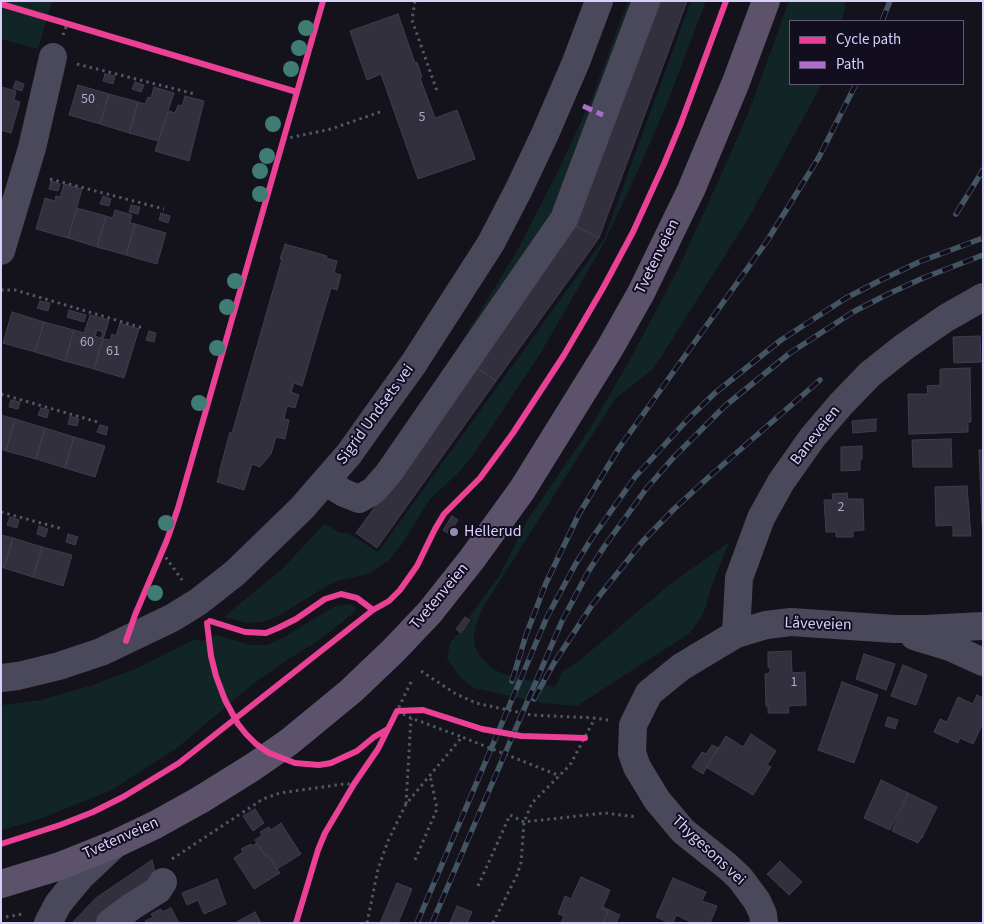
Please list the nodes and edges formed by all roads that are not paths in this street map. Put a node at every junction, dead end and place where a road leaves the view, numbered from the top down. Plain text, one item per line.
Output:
1 (599, 1) edge
2 (646, 1) edge
3 (766, 1) edge
4 (53, 57) road end
5 (1, 251) edge
6 (983, 297) edge
7 (326, 482) junction
8 (983, 626) edge
9 (894, 629) junction
10 (736, 634) junction
11 (983, 662) edge
12 (1, 678) edge
13 (624, 723) joint
14 (115, 844) junction
15 (163, 882) road end
16 (1, 884) edge
17 (48, 923) edge
18 (110, 923) edge
19 (764, 923) edge

1 - 7 street, Sigrid Undsets vei
2 - 7 street
3 - 14 main road, Tvetenveien
4 - 5 street
6 - 10 street, Baneveien
7 - 12 street, Sigrid Undsets vei
8 - 9 street, Låveveien
9 - 10 street, Låveveien
9 - 11 street
10 - 13 street, Låveveien
13 - 19 street, Thygesons vei
14 - 16 main road, Tvetenveien
14 - 17 street
15 - 18 street

